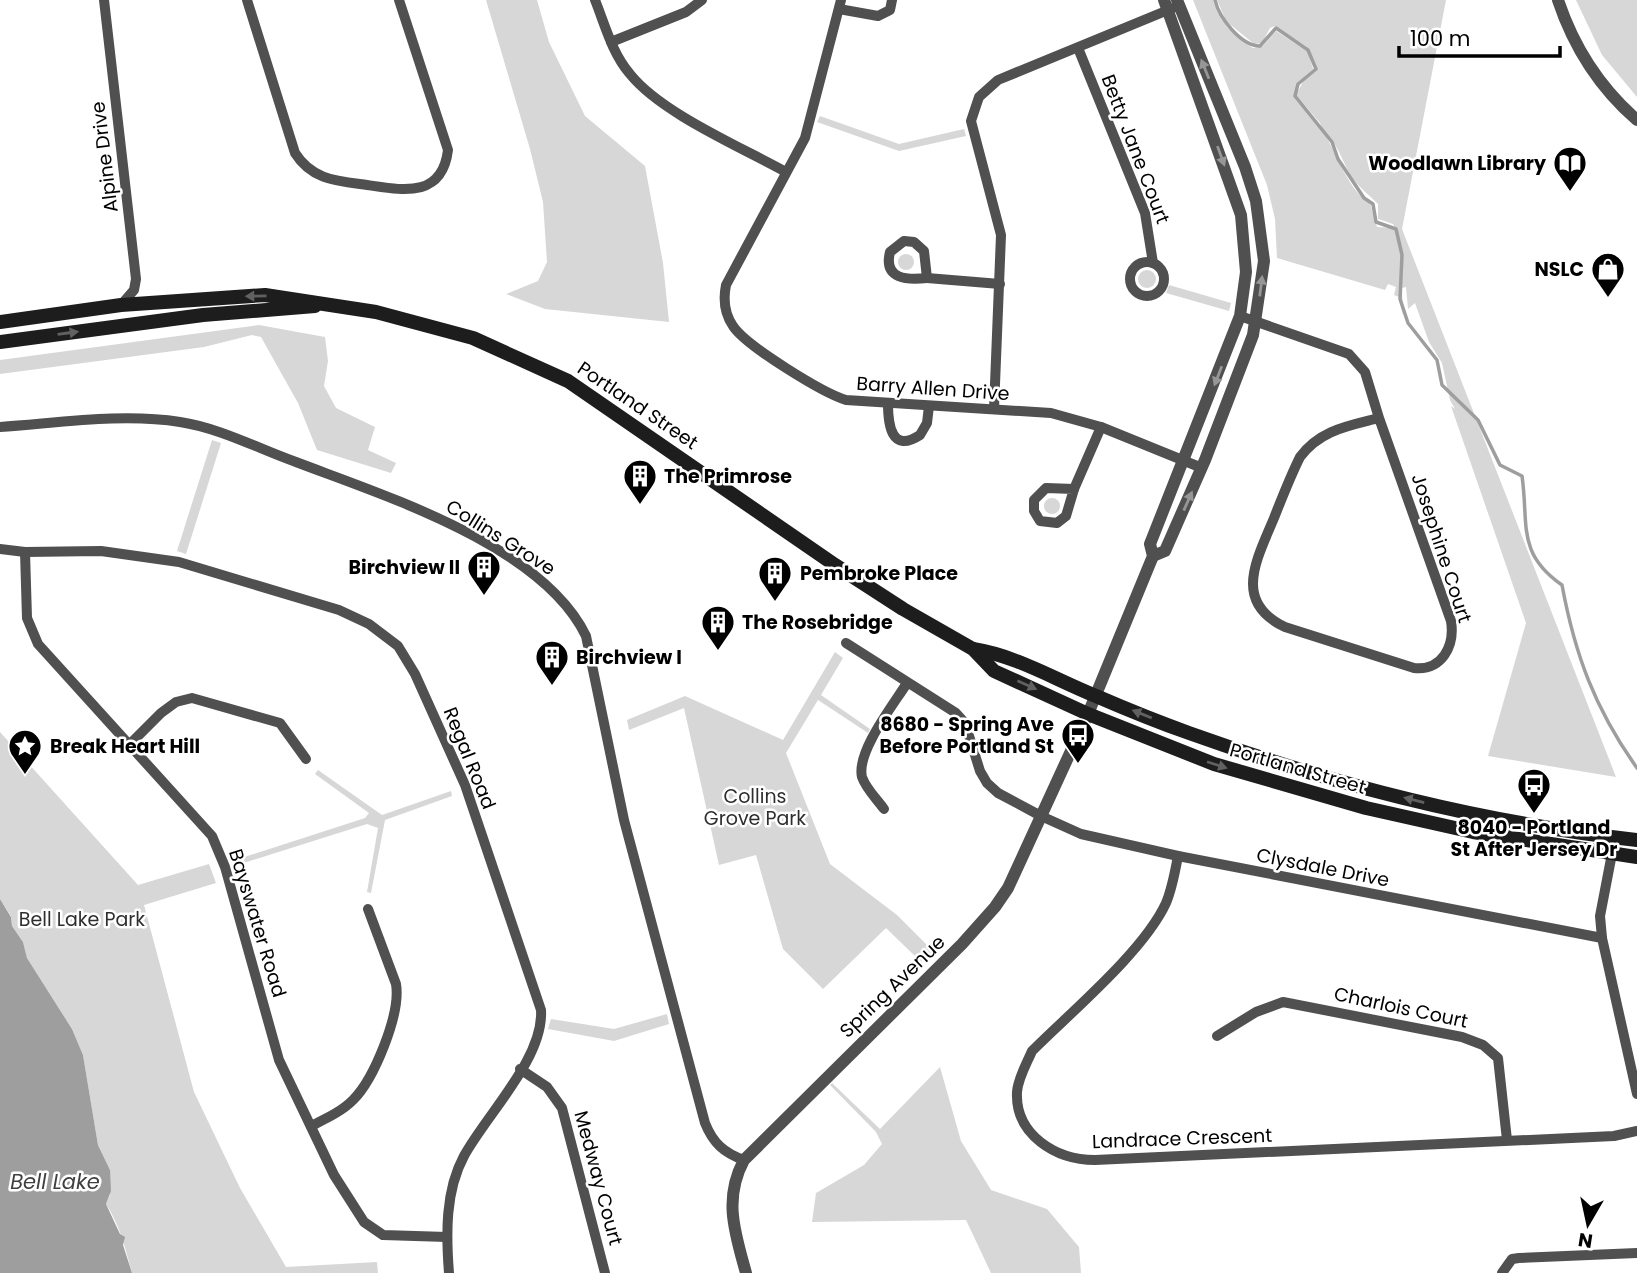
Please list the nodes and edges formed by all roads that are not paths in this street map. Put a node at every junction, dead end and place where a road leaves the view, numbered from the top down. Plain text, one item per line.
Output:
1 (104, 0) edge
2 (247, 0) edge
3 (399, 0) edge
4 (595, 0) edge
5 (702, 0) edge
6 (892, 0) edge
7 (1558, 0) edge
8 (1172, 4) edge
9 (840, 5) edge
10 (611, 42) junction
11 (1078, 48) junction
12 (1637, 120) edge
13 (786, 172) junction
14 (1153, 263) dead end
15 (928, 278) junction
16 (1000, 284) junction
17 (323, 304) junction
18 (121, 305) junction
19 (1240, 316) junction
20 (1257, 321) junction
21 (0, 322) edge
22 (0, 342) edge
23 (888, 403) junction
24 (929, 405) junction
25 (994, 409) junction
26 (1379, 418) junction
27 (0, 427) edge
28 (1101, 428) junction
29 (1185, 461) junction
30 (1202, 468) junction
31 (1074, 489) junction
32 (0, 549) edge
33 (25, 552) junction
34 (1153, 556) junction
35 (846, 643) dead end
36 (973, 649) junction
37 (907, 683) junction
38 (1095, 696) junction
39 (1088, 714) junction
40 (131, 743) junction
41 (306, 759) dead end
42 (884, 809) dead end
43 (1041, 816) junction
44 (1615, 838) junction
45 (1637, 840) edge
46 (1612, 855) junction
47 (1178, 856) junction
48 (1637, 857) edge
49 (368, 909) dead end
50 (1602, 938) junction
51 (1216, 1036) dead end
52 (520, 1069) junction
53 (1637, 1094) edge
54 (311, 1126) junction
55 (1637, 1131) edge
56 (1507, 1140) junction
57 (744, 1160) junction
58 (447, 1237) junction
59 (1637, 1253) edge
60 (449, 1273) edge
61 (605, 1273) edge
62 (746, 1273) edge
63 (1502, 1273) edge

1 - 18 street, Alpine Drive
2 - 3 street
4 - 10 street
5 - 10 street
6 - 9 street
7 - 12 street
8 - 11 street
8 -> 19 street
20 -> 8 street
9 - 13 street, Barry Allen Drive
10 - 13 street
11 - 14 street, Betty Jane Court
11 - 16 street
13 - 23 street, Barry Allen Drive
15 - 15 street
15 - 16 street
16 - 25 street
17 -> 18 main road, Portland Street
22 -> 17 main road, Portland Street
17 - 36 main road, Portland Street
18 - 21 main road, Portland Street
19 - 20 street, Josephine Court
19 -> 29 street
20 - 26 street, Josephine Court
20 - 30 street
23 - 24 street, Barry Allen Drive
23 - 24 street
24 - 25 street, Barry Allen Drive
25 - 28 street, Barry Allen Drive
26 - 26 street, Josephine Court
27 - 57 street, Collins Grove
28 - 29 street, Barry Allen Drive
28 - 31 street
29 - 30 street, Barry Allen Drive
29 - 34 street
34 -> 30 street
31 - 31 street
32 - 33 street, Regal Road
33 - 40 street, Bayswater Road
33 - 52 street, Regal Road
34 - 38 street, Spring Avenue
35 - 37 street, Clysdale Drive
36 - 38 main road, Portland Street
36 -> 39 main road, Portland Street
37 - 42 street
37 - 43 street, Clysdale Drive
38 - 39 street, Spring Avenue
44 -> 38 main road, Portland Street
39 - 43 street, Spring Avenue
39 -> 46 main road, Portland Street
40 - 41 street
40 - 54 street, Bayswater Road
43 - 47 street, Clysdale Drive
43 - 57 street, Spring Avenue
44 - 45 main road, Portland Street
44 - 46 street
46 - 48 main road, Portland Street
46 - 50 street
47 - 50 street, Clysdale Drive
47 - 56 street, Landrace Crescent
49 - 54 street
50 - 53 street
51 - 56 street, Charlois Court
52 - 58 street, Regal Road
52 - 61 street, Medway Court
54 - 58 street, Bayswater Road
55 - 56 street, Landrace Crescent
57 - 62 street, Spring Avenue
58 - 60 street, Regal Road
59 - 63 street

